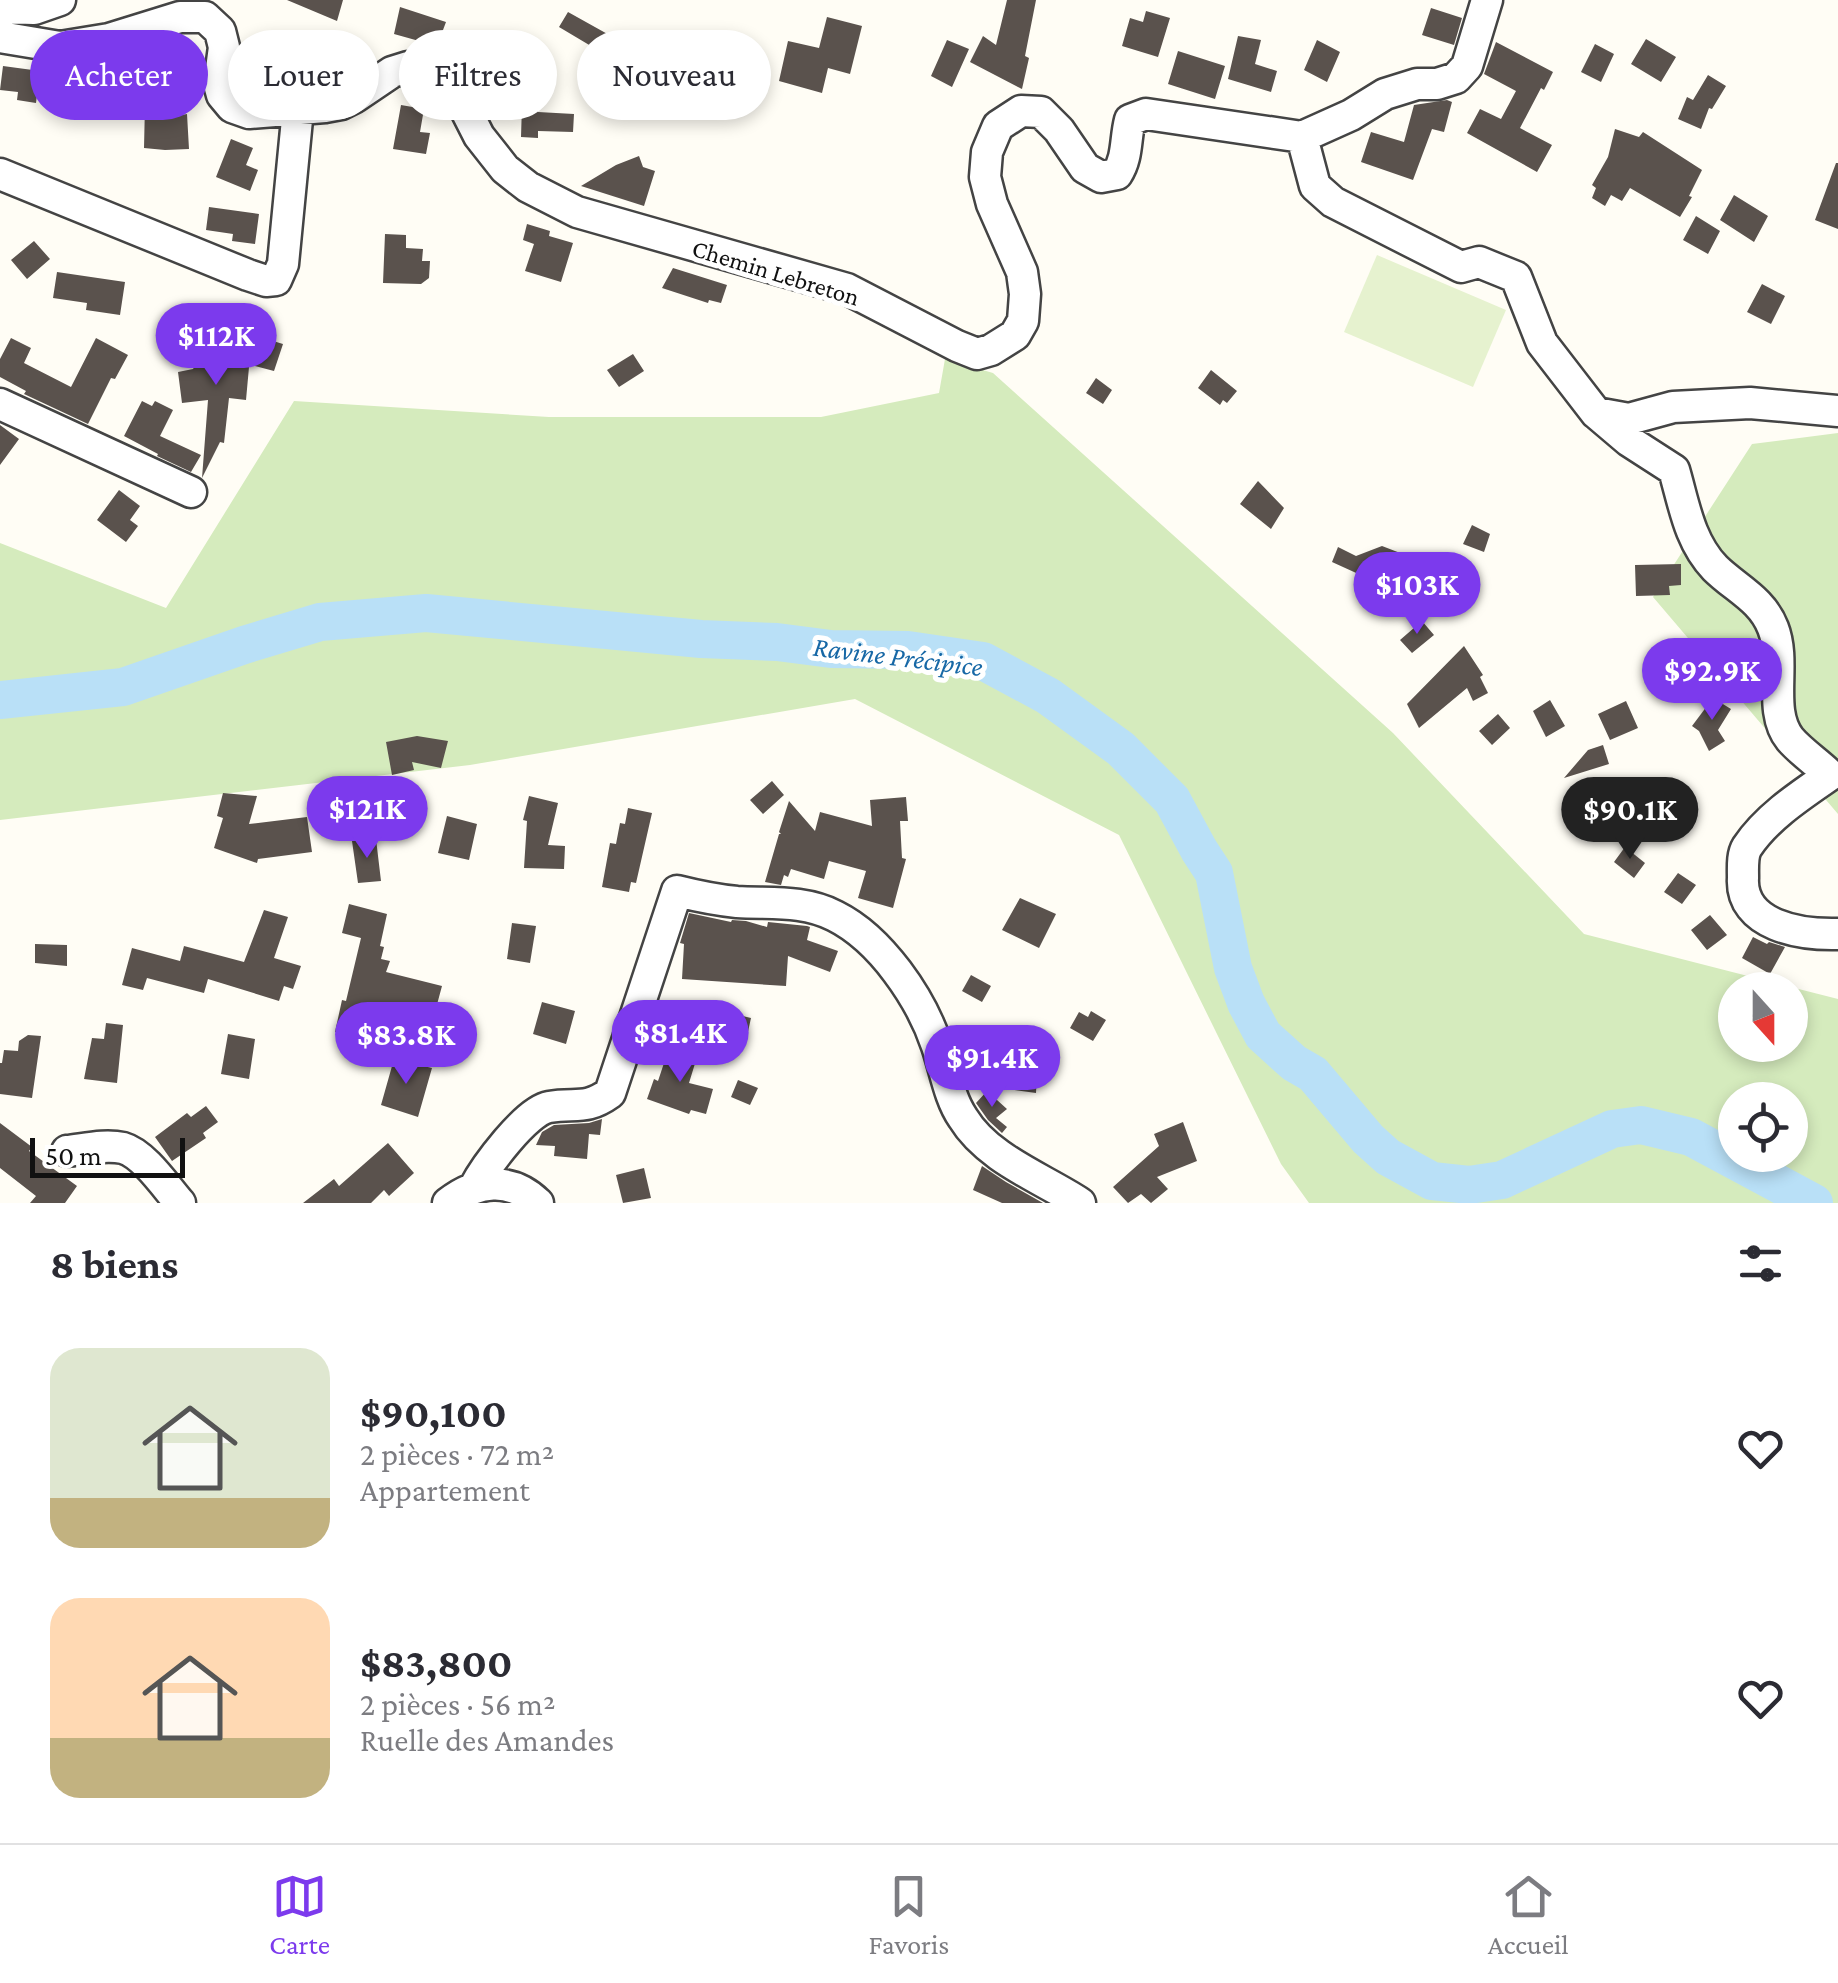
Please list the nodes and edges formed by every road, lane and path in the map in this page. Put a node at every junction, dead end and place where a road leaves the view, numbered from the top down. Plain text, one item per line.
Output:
1 (60, 0) edge
2 (1487, 0) edge
3 (0, 8) edge
4 (0, 37) edge
5 (379, 80) edge
6 (228, 102) edge
7 (297, 120) edge
8 (1302, 138) junction
9 (0, 174) edge
10 (0, 404) edge
11 (1838, 411) edge
12 (1596, 413) junction
13 (191, 492) dead end
14 (1834, 775) edge
15 (1838, 934) edge
16 (67, 1151) dead end
17 (461, 1196) edge
18 (180, 1203) edge
19 (538, 1203) edge
20 (1080, 1203) edge

1 - 3 street
2 - 8 street
4 - 6 street, Chemin Lebreton
5 - 8 street, Chemin Lebreton
7 - 9 street
8 - 12 street
10 - 13 street
11 - 12 street
12 - 14 street
14 - 15 street
16 - 18 street
17 - 19 street
17 - 20 street

